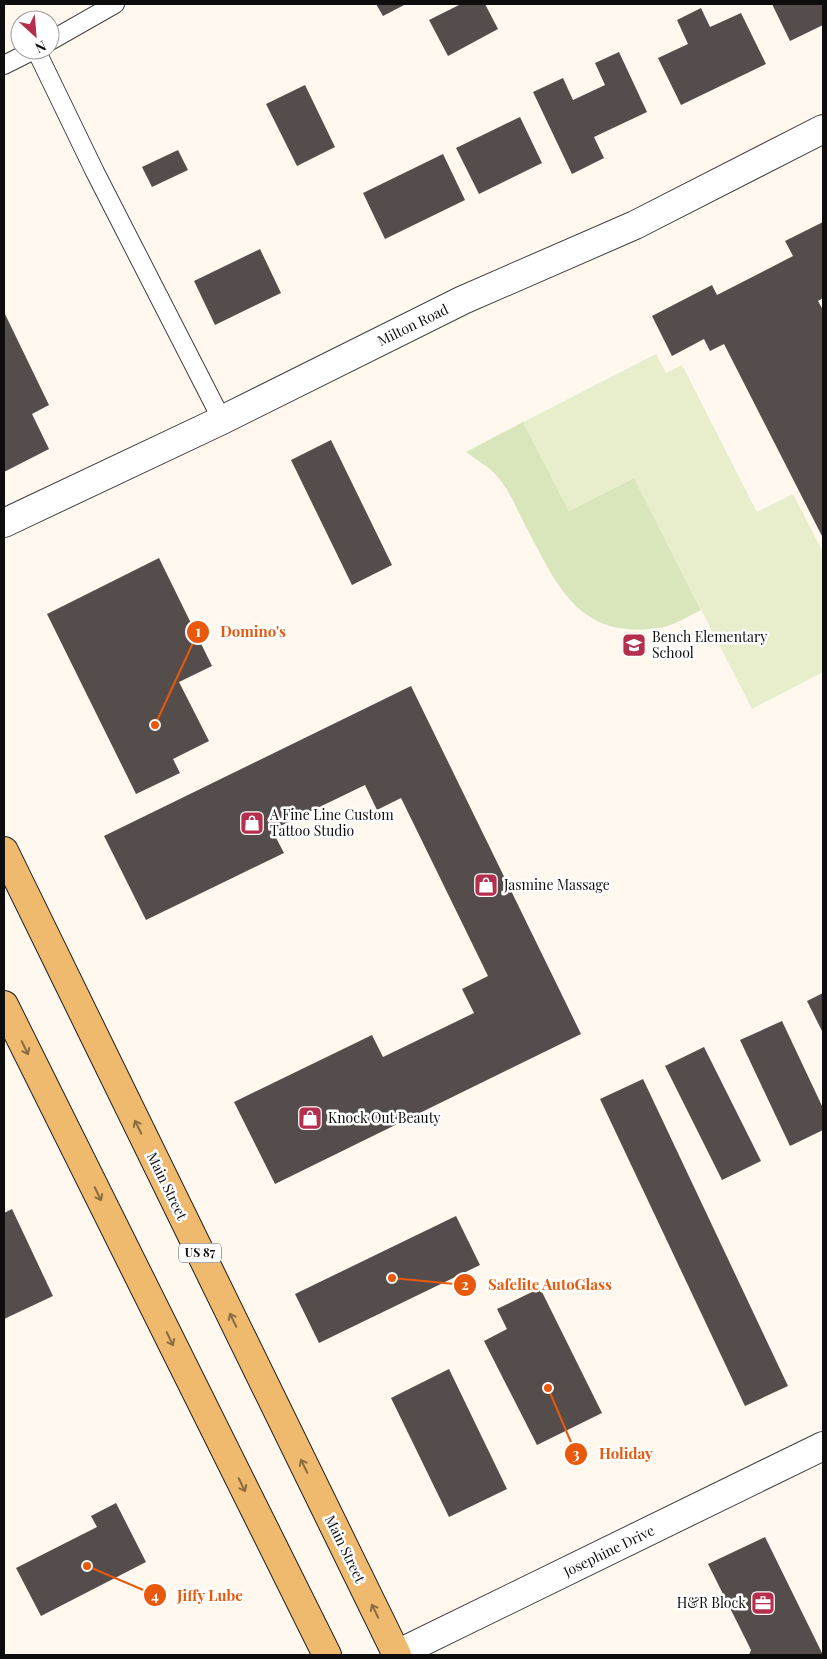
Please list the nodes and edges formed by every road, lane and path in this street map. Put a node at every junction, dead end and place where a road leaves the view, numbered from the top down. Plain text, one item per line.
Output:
1 (115, 4) edge
2 (60, 35) edge
3 (40, 60) edge
4 (823, 129) edge
5 (222, 420) junction
6 (4, 523) edge
7 (7, 864) edge
8 (4, 1005) edge
9 (823, 1446) edge
10 (327, 1655) edge
11 (396, 1655) edge

1 - 2 lane
3 - 5 lane
4 - 5 street, Milton Road
5 - 6 street, Milton Road
11 -> 7 main road, Main Street / US 87
8 -> 10 main road
9 - 11 street, Josephine Drive

